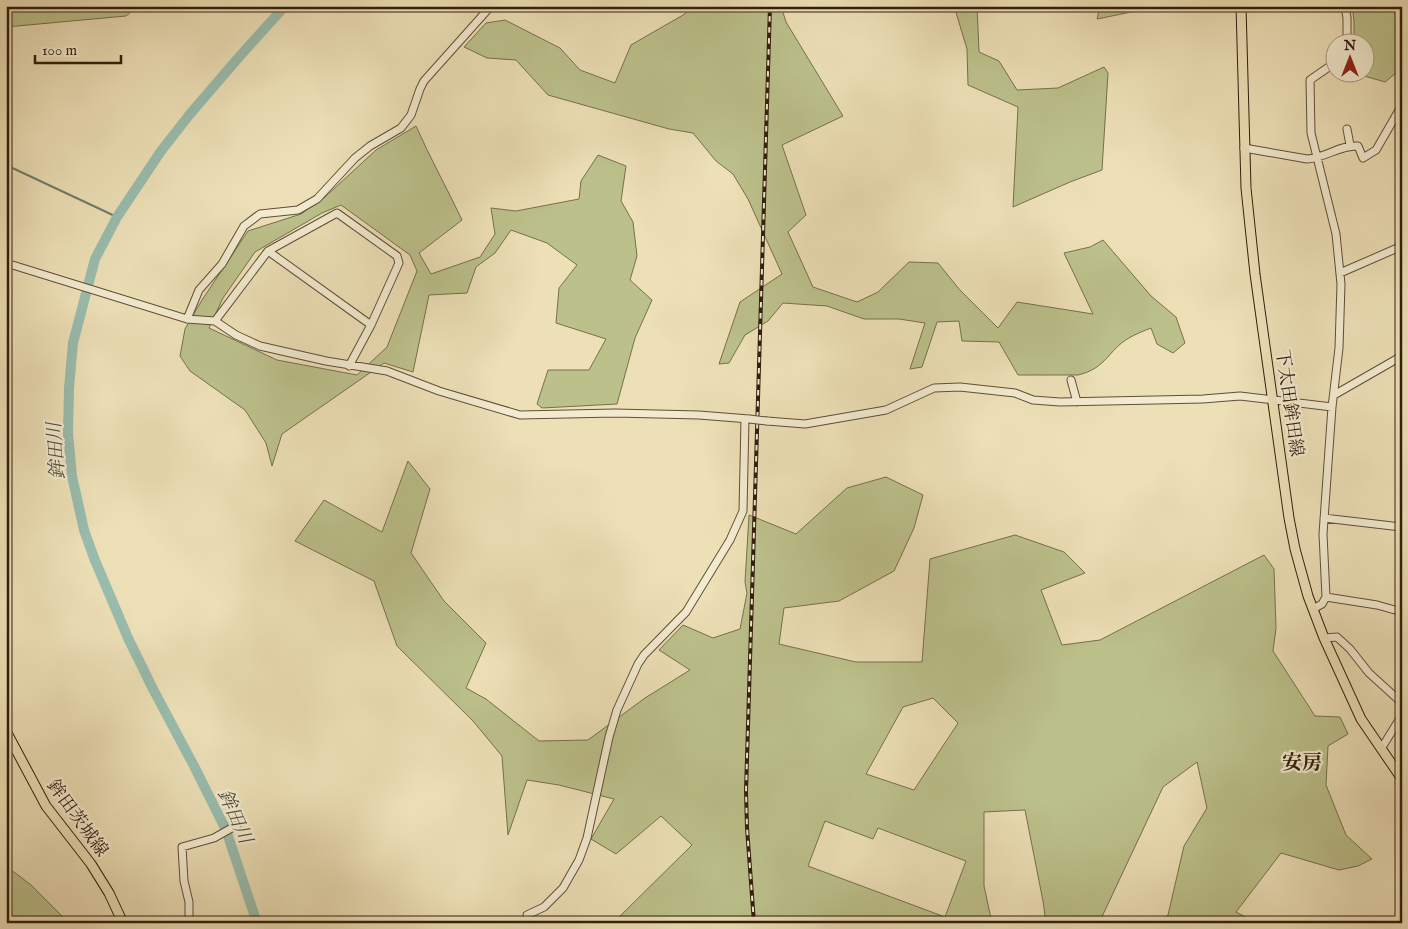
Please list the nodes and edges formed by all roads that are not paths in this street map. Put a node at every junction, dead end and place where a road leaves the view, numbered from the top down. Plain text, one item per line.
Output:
1 (492, 6) edge
2 (1241, 6) edge
3 (1345, 6) edge
4 (1347, 32) edge
5 (1326, 69) edge
6 (1402, 105) edge
7 (1346, 128) dead end
8 (1350, 145) junction
9 (1244, 148) junction
10 (1316, 158) junction
11 (1402, 246) edge
12 (268, 251) junction
13 (6, 263) edge
14 (1340, 273) junction
15 (187, 319) junction
16 (215, 321) junction
17 (371, 325) junction
18 (1402, 356) edge
19 (349, 366) junction
20 (1071, 380) dead end
21 (1334, 395) junction
22 (1273, 401) junction
23 (1077, 402) junction
24 (1332, 407) junction
25 (747, 419) junction
26 (1324, 518) junction
27 (1402, 527) edge
28 (1326, 597) junction
29 (1313, 609) junction
30 (1402, 612) edge
31 (1324, 638) junction
32 (1402, 703) edge
33 (1402, 715) edge
34 (6, 732) edge
35 (1381, 749) junction
36 (1402, 779) edge
37 (237, 824) dead end
38 (123, 923) edge
39 (189, 923) edge
40 (528, 923) edge

1 - 15 street
2 - 9 main road, 下太田鉾田線
3 - 4 street
5 - 10 street
6 - 8 street
7 - 8 street
8 - 10 street
9 - 10 street
9 - 22 main road, 下太田鉾田線
10 - 14 street
11 - 14 street
12 - 16 street
12 - 17 street
12 - 17 street
13 - 15 street
14 - 21 street
15 - 16 street
16 - 19 street
17 - 19 street
18 - 21 street
19 - 25 street
20 - 23 street
21 - 24 street
22 - 23 street
22 - 24 street
22 - 29 main road, 下太田鉾田線
23 - 25 street, bridge
24 - 26 street
25 - 40 street
26 - 27 street
26 - 28 street
28 - 29 street
28 - 30 street
29 - 31 main road, 下太田鉾田線
31 - 32 street
31 - 35 main road, 下太田鉾田線
33 - 35 street
34 - 38 main road, 鉾田茨城線
35 - 36 main road, 下太田鉾田線
37 - 39 street

